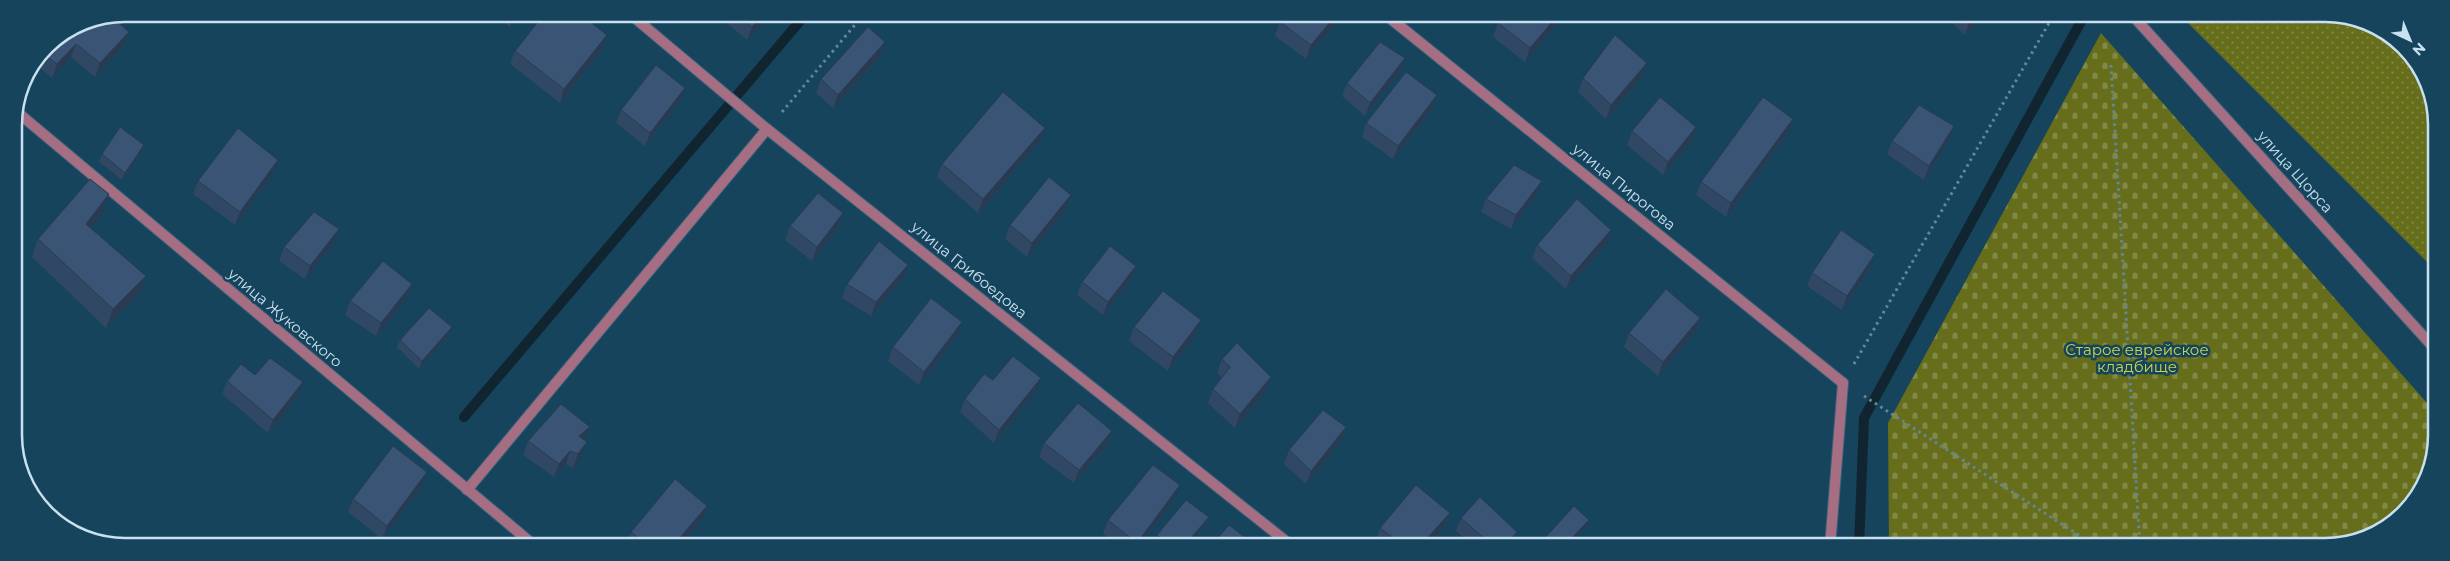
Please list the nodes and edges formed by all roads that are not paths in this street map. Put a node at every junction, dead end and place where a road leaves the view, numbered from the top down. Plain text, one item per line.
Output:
1 (1395, 22) edge
2 (2139, 22) edge
3 (640, 23) edge
4 (23, 117) edge
5 (767, 129) junction
6 (2428, 341) edge
7 (467, 490) junction
8 (525, 538) edge
9 (1282, 538) edge
10 (1831, 538) edge

1 - 10 street, улица Пирогова
2 - 6 street, улица Щорса
3 - 5 street, улица Грибоедова
4 - 7 street, улица Жуковского
5 - 7 street
5 - 9 street, улица Грибоедова
7 - 8 street, улица Жуковского

